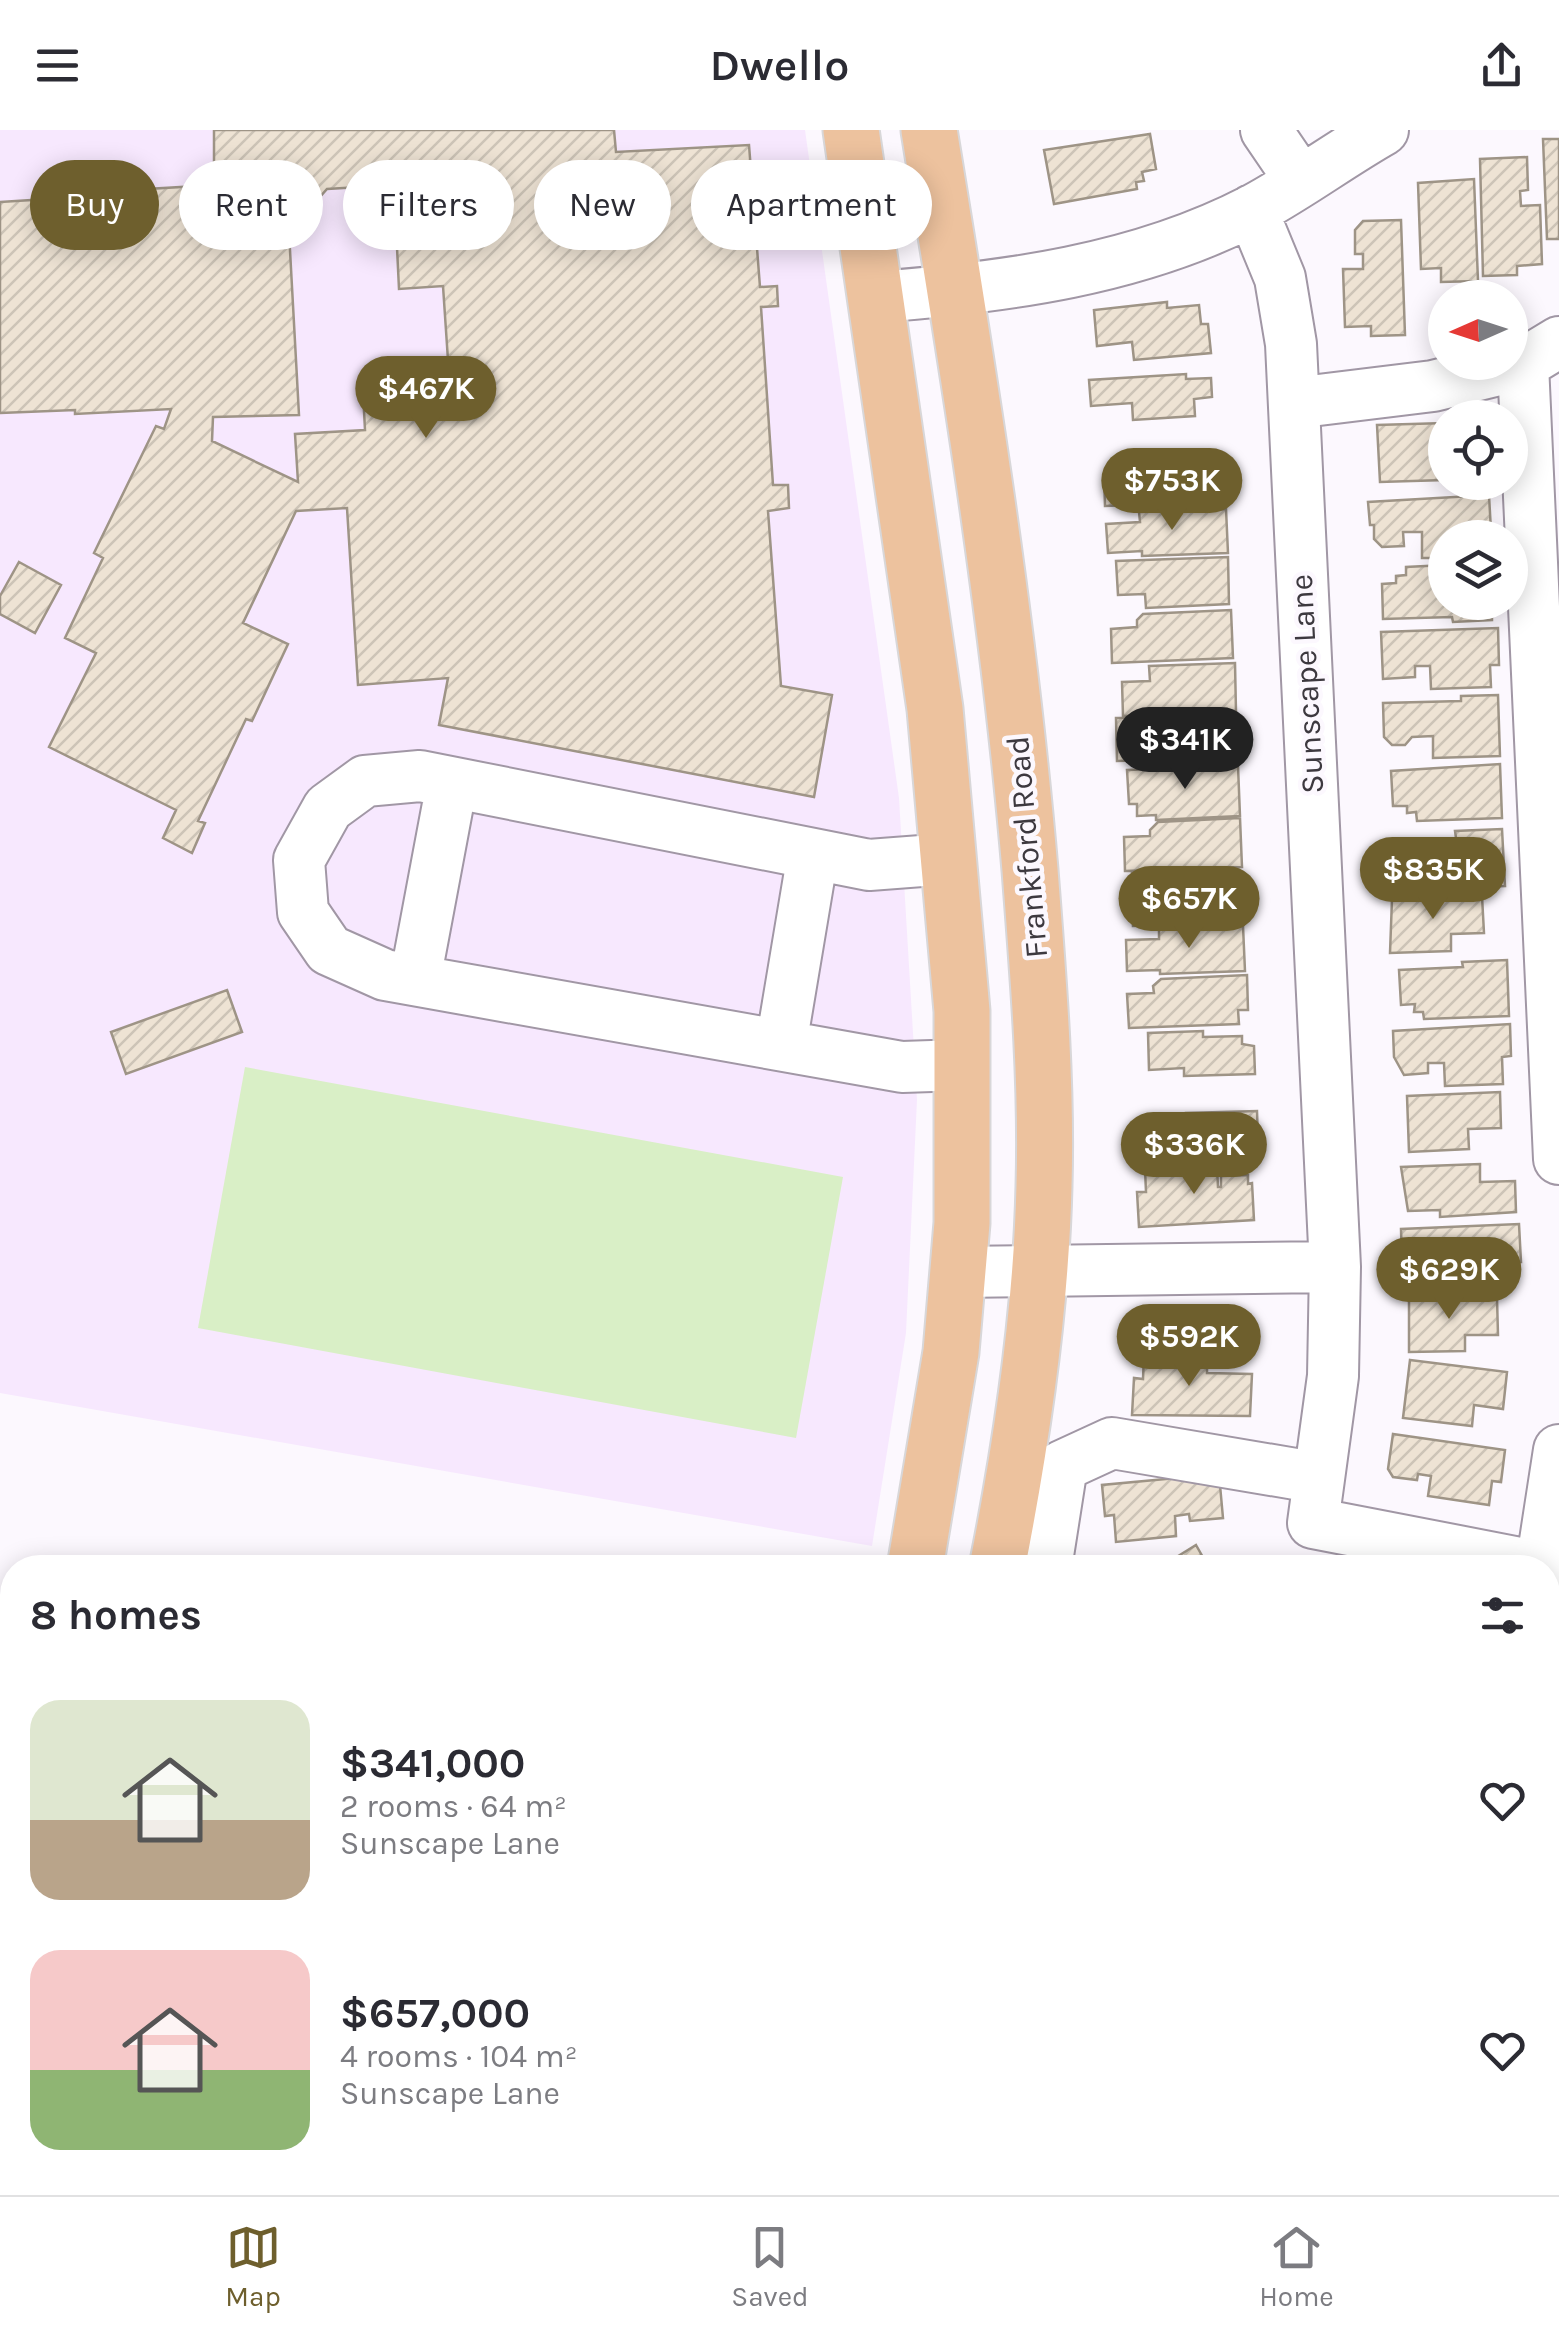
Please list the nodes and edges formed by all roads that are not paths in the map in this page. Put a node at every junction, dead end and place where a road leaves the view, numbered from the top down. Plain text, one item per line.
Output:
1 (851, 130) edge
2 (929, 130) edge
3 (1266, 130) edge
4 (1383, 130) edge
5 (1300, 180) junction
6 (1252, 210) junction
7 (955, 291) junction
8 (877, 297) junction
9 (1541, 353) edge
10 (1294, 404) junction
11 (452, 783) junction
12 (813, 854) junction
13 (948, 859) junction
14 (415, 980) junction
15 (780, 1045) junction
16 (962, 1065) junction
17 (1559, 1159) edge
18 (1335, 1266) junction
19 (1039, 1271) junction
20 (956, 1272) junction
21 (1559, 1450) edge
22 (1316, 1500) junction
23 (918, 1555) edge
24 (999, 1555) edge
25 (1048, 1555) edge
26 (1504, 1555) edge
27 (1546, 1555) edge

1 - 8 main road
2 - 7 main road, Frankford Road
3 - 5 street
4 - 5 street
5 - 6 street
6 - 7 street
6 - 10 street, Sunscape Lane
7 - 8 street
7 - 19 main road, Frankford Road
8 - 13 main road
9 - 10 street
9 - 17 street
10 - 18 street, Sunscape Lane
11 - 12 street
11 - 14 street
11 - 14 street
12 - 13 street
12 - 15 street
13 - 16 main road
14 - 15 street
15 - 16 street
16 - 20 main road
18 - 19 street
18 - 22 street, Sunscape Lane
19 - 20 street
19 - 24 main road, Frankford Road
20 - 23 main road
21 - 27 street
22 - 25 street
22 - 26 street

